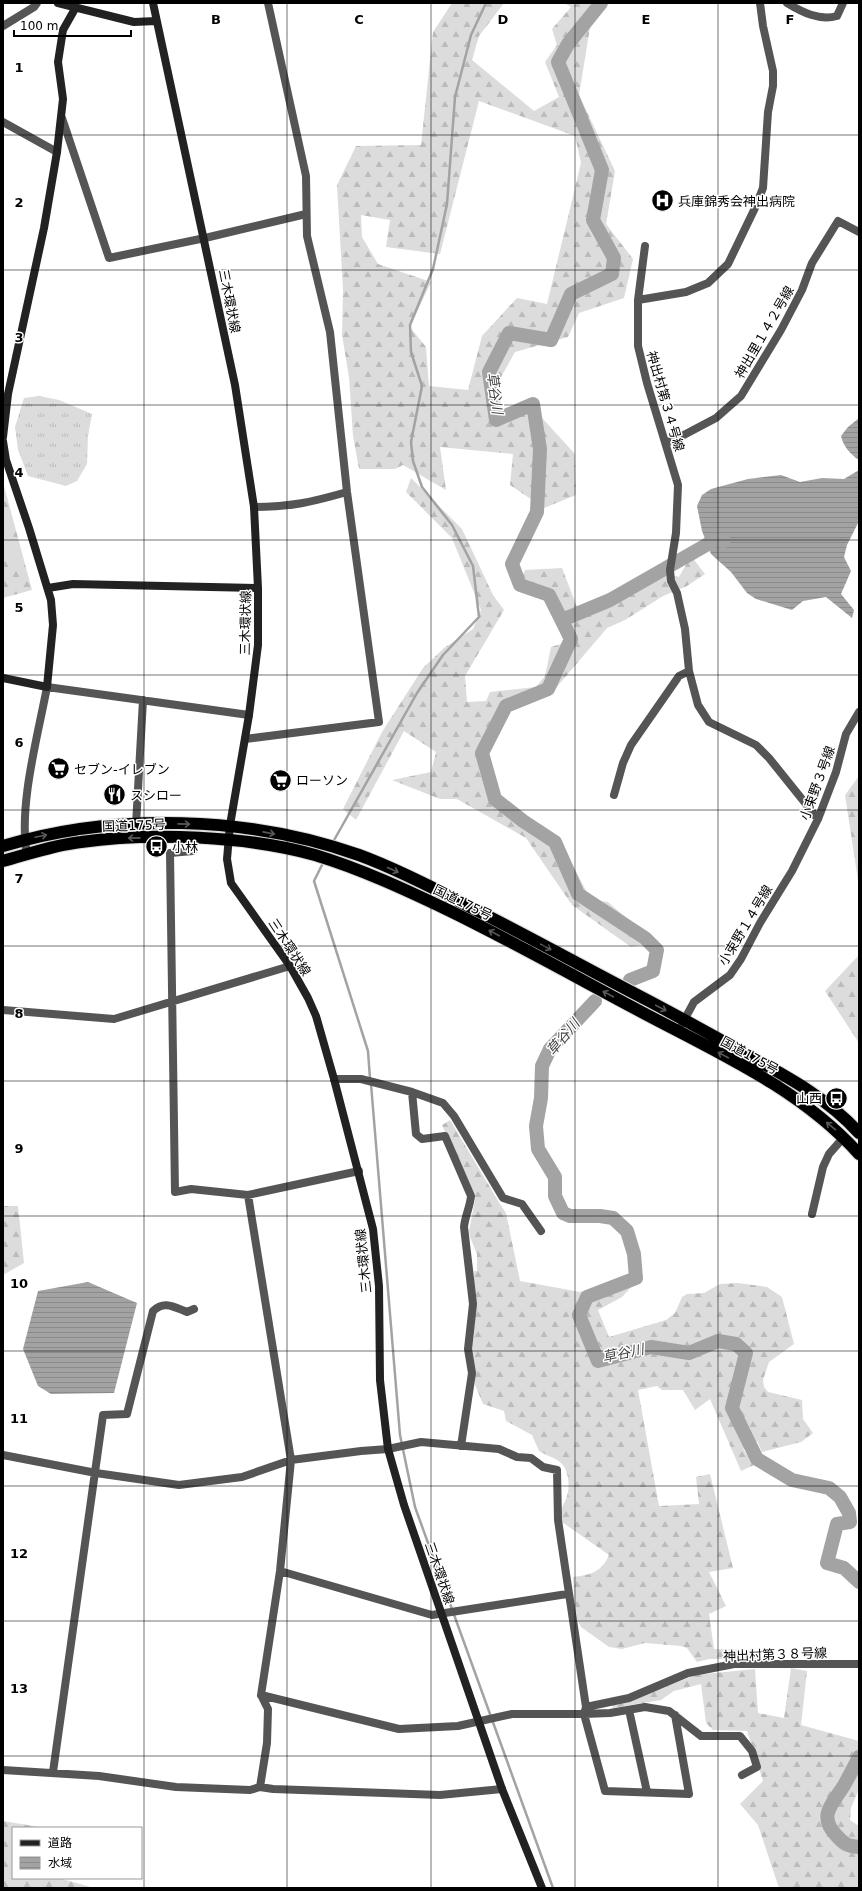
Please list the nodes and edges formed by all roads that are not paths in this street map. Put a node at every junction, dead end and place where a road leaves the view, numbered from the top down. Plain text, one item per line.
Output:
1 (37, 3) edge
2 (58, 3) edge
3 (153, 3) edge
4 (268, 3) edge
5 (760, 3) edge
6 (787, 3) edge
7 (843, 3) edge
8 (74, 4) edge
9 (156, 21) junction
10 (3, 26) edge
11 (62, 118) junction
12 (3, 122) edge
13 (57, 152) junction
14 (306, 214) junction
15 (859, 232) edge
16 (205, 238) junction
17 (645, 246) dead end
18 (638, 300) junction
19 (3, 437) edge
20 (3, 441) edge
21 (666, 443) junction
22 (347, 492) junction
23 (254, 507) junction
24 (48, 588) junction
25 (258, 588) junction
26 (690, 671) junction
27 (3, 678) edge
28 (47, 687) junction
29 (143, 700) junction
30 (859, 712) edge
31 (249, 715) junction
32 (245, 739) junction
33 (614, 795) dead end
34 (818, 819) junction
35 (136, 825) junction
36 (230, 826) junction
37 (194, 838) junction
38 (25, 840) junction
39 (229, 840) junction
40 (3, 846) edge
41 (27, 854) junction
42 (3, 861) edge
43 (797, 862) joint
44 (290, 966) junction
45 (173, 1000) junction
46 (3, 1010) edge
47 (684, 1020) junction
48 (677, 1031) junction
49 (334, 1079) junction
50 (412, 1092) junction
51 (859, 1133) edge
52 (844, 1137) junction
53 (859, 1154) edge
54 (359, 1171) junction
55 (248, 1195) junction
56 (812, 1214) dead end
57 (541, 1231) dead end
58 (194, 1309) dead end
59 (461, 1446) junction
60 (388, 1449) junction
61 (3, 1454) edge
62 (291, 1460) junction
63 (96, 1473) junction
64 (280, 1571) junction
65 (568, 1594) junction
66 (442, 1614) junction
67 (859, 1664) edge
68 (261, 1695) junction
69 (585, 1710) junction
70 (629, 1710) junction
71 (675, 1716) junction
72 (479, 1721) junction
73 (3, 1770) edge
74 (52, 1772) junction
75 (742, 1776) dead end
76 (260, 1787) junction
77 (502, 1789) junction
78 (647, 1792) junction
79 (542, 1888) edge

1 - 10 street
2 - 8 main road
3 - 9 main road, 三木環状線
4 - 14 street
5 - 18 street
6 - 7 street
8 - 9 main road
8 - 11 main road
9 - 16 main road, 三木環状線
11 - 13 main road
11 - 16 street
12 - 13 street
13 - 19 main road
14 - 16 street
14 - 22 street
15 - 21 street, 神出里１４２号線
16 - 23 main road, 三木環状線
17 - 18 street, 神出村第３４号線
18 - 21 street, 神出村第３４号線
20 - 24 main road
21 - 26 street, 神出村第３４号線
22 - 23 street
22 - 32 street
23 - 25 main road, 三木環状線
24 - 25 main road
24 - 28 main road
25 - 31 main road, 三木環状線
26 - 33 street
26 - 34 street, 神出村第３４号線
27 - 28 main road
28 - 29 street
28 - 38 street
29 - 31 street
29 - 35 street
30 - 34 street, 小束野３号線
31 - 32 main road, 三木環状線
32 - 36 main road, 三木環状線
34 - 43 street, 小束野３号線
35 -> 36 highway, 国道175号
38 -> 35 highway, 国道175号
36 - 39 main road, 三木環状線
36 -> 47 highway, 国道175号
37 - 39 highway, 国道175号
37 -> 41 highway, 国道175号
37 - 45 street
38 - 40 highway, 国道175号
38 - 41 street
39 - 44 main road, 三木環状線
48 -> 39 highway, 国道175号
41 - 42 highway, 国道175号
43 - 47 street, 小束野１４号線
44 - 45 street
44 - 49 main road, 三木環状線
45 - 46 street
45 - 55 street
47 - 48 street, 小束野１４号線
47 - 51 highway, 国道175号
52 -> 48 highway, 国道175号
49 - 50 street
49 - 54 main road, 三木環状線
50 - 57 street
50 - 59 street
52 - 53 highway, 国道175号
52 - 56 street
54 - 55 street
54 - 60 main road, 三木環状線
55 - 62 street
58 - 63 street
59 - 60 street
59 - 65 street
60 - 62 street
60 - 66 main road, 三木環状線
61 - 63 street
62 - 63 street
62 - 64 street
63 - 74 street
64 - 66 street
64 - 68 street
65 - 66 street
65 - 69 street
66 - 72 main road, 三木環状線
67 - 69 street, 神出村第３８号線
68 - 72 street
68 - 76 street
69 - 70 street
69 - 72 street
69 - 78 street
70 - 71 street
70 - 78 street
71 - 75 street
71 - 78 street
72 - 77 main road, 三木環状線
73 - 74 street
74 - 76 street
76 - 77 street
77 - 79 main road, 三木環状線

